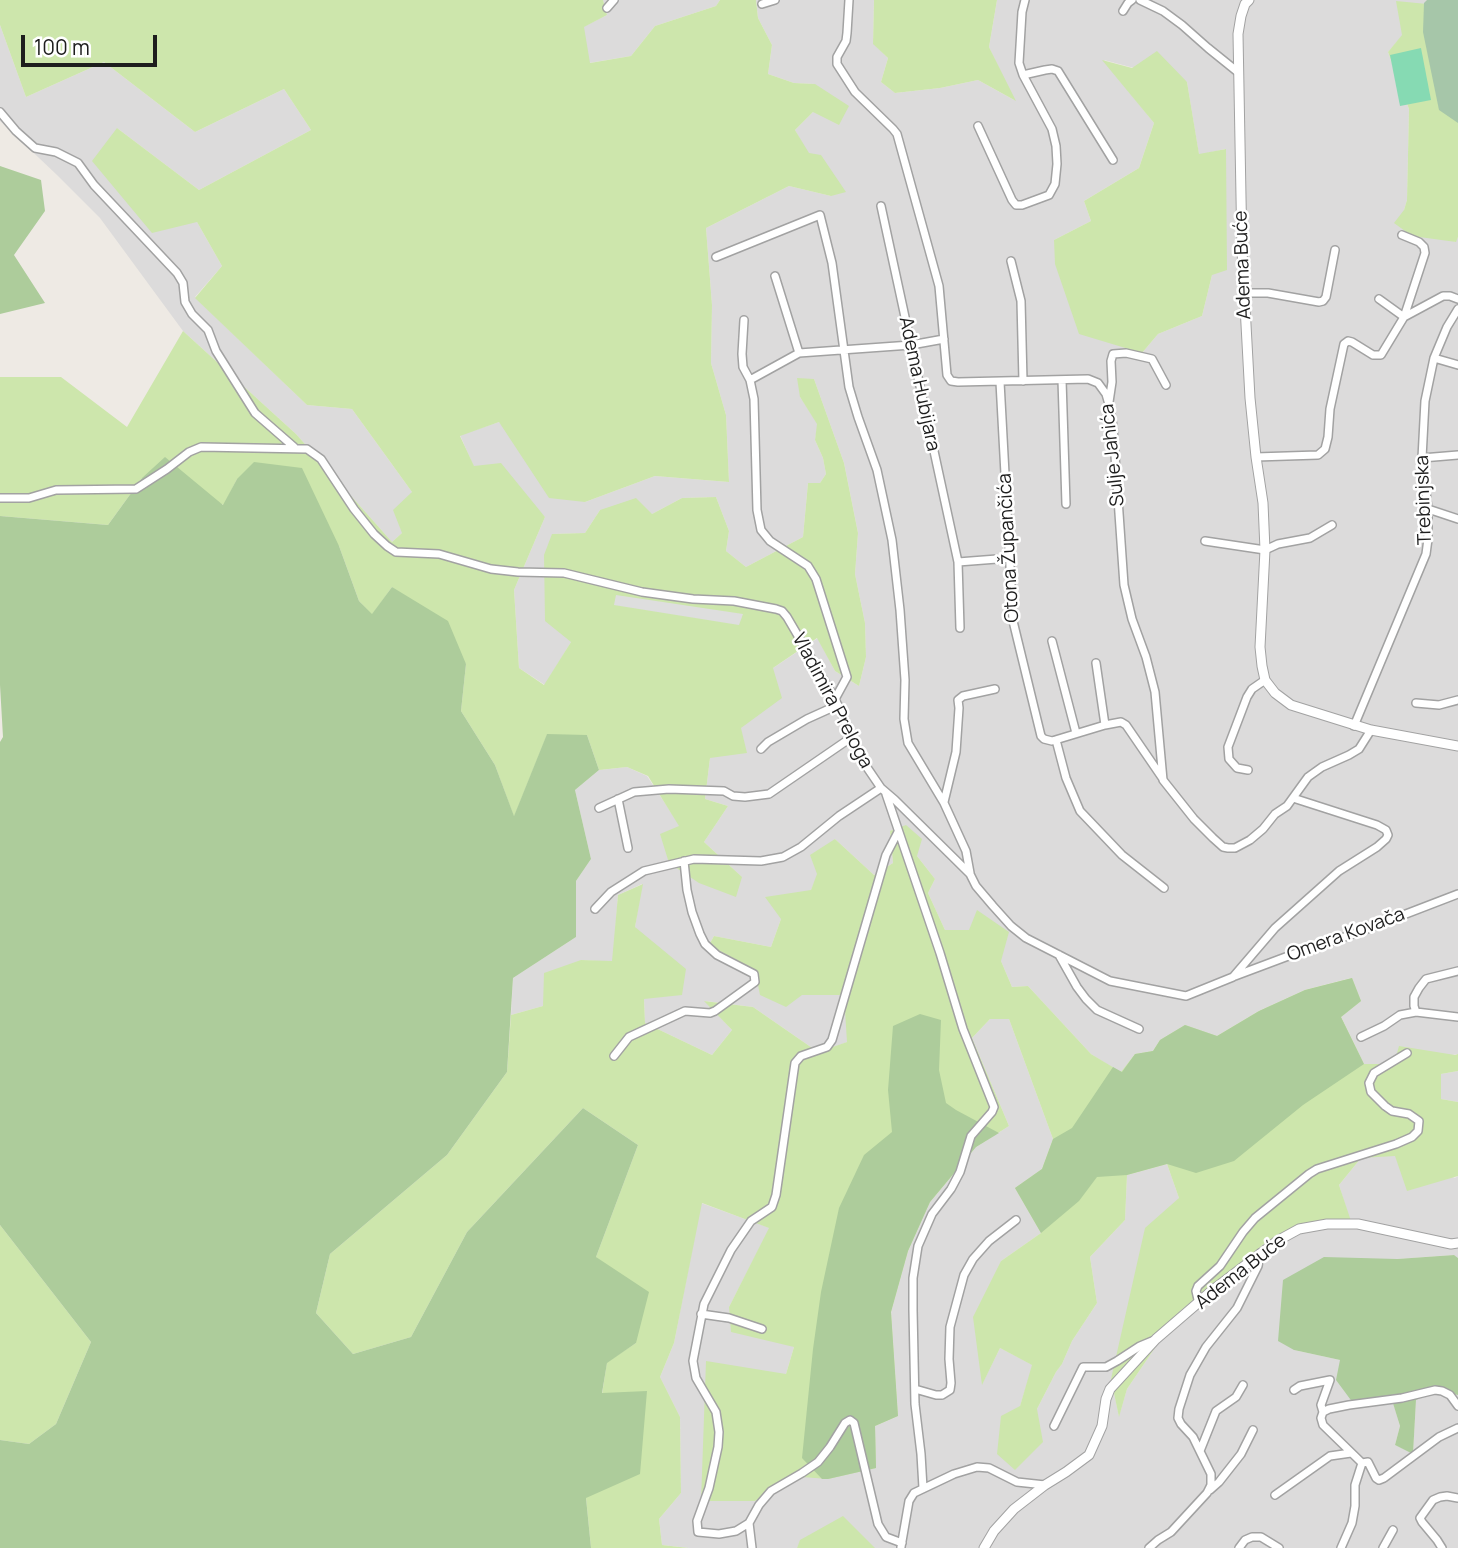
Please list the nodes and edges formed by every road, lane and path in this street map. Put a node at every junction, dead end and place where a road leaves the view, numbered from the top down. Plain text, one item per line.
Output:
1 (614, 0) edge
2 (775, 0) edge
3 (849, 0) edge
4 (1026, 0) edge
5 (1132, 0) edge
6 (1140, 0) edge
7 (1249, 0) edge
8 (762, 4) dead end
9 (607, 8) dead end
10 (1123, 11) dead end
11 (1239, 73) junction
12 (1023, 75) junction
13 (0, 112) edge
14 (978, 126) dead end
15 (1113, 160) dead end
16 (881, 206) dead end
17 (1402, 235) dead end
18 (1335, 250) dead end
19 (716, 257) dead end
20 (1011, 261) dead end
21 (775, 276) dead end
22 (1244, 293) junction
23 (1379, 299) dead end
24 (1458, 299) edge
25 (1458, 309) edge
26 (1404, 317) junction
27 (744, 320) dead end
28 (944, 339) junction
29 (911, 345) junction
30 (844, 349) junction
31 (799, 353) junction
32 (1434, 358) junction
33 (1458, 365) edge
34 (750, 380) junction
35 (1062, 380) junction
36 (1023, 381) junction
37 (1000, 382) junction
38 (1167, 385) dead end
39 (1109, 403) junction
40 (295, 448) junction
41 (1458, 455) edge
42 (1256, 457) junction
43 (1422, 458) junction
44 (0, 498) edge
45 (1066, 503) dead end
46 (1428, 509) junction
47 (1458, 519) edge
48 (1332, 525) dead end
49 (1205, 541) dead end
50 (1265, 550) junction
51 (1010, 558) junction
52 (958, 562) junction
53 (960, 628) dead end
54 (1052, 642) dead end
55 (1096, 663) dead end
56 (1265, 680) junction
57 (995, 689) dead end
58 (1458, 700) edge
59 (836, 702) junction
60 (1416, 703) dead end
61 (1105, 725) junction
62 (1354, 726) junction
63 (1371, 730) junction
64 (1076, 733) junction
65 (852, 737) junction
66 (1056, 740) junction
67 (1458, 746) edge
68 (761, 748) dead end
69 (1248, 770) dead end
70 (1163, 780) junction
71 (883, 790) junction
72 (1293, 798) junction
73 (618, 799) junction
74 (944, 803) junction
75 (599, 808) dead end
76 (898, 832) junction
77 (628, 848) dead end
78 (684, 861) junction
79 (970, 874) junction
80 (1164, 888) dead end
81 (1458, 894) edge
82 (595, 909) dead end
83 (1059, 955) junction
84 (1458, 971) edge
85 (1233, 976) junction
86 (1416, 1012) junction
87 (1458, 1017) edge
88 (1139, 1029) dead end
89 (1361, 1037) dead end
90 (1407, 1053) dead end
91 (614, 1056) dead end
92 (1016, 1220) dead end
93 (1458, 1243) edge
94 (1261, 1252) junction
95 (1199, 1304) junction
96 (701, 1314) junction
97 (762, 1329) dead end
98 (1156, 1339) junction
99 (1243, 1385) dead end
100 (915, 1389) junction
101 (1294, 1390) dead end
102 (1458, 1406) edge
103 (1323, 1412) junction
104 (1054, 1426) dead end
105 (1458, 1428) edge
106 (1253, 1430) dead end
107 (1200, 1451) junction
108 (1351, 1453) junction
109 (1362, 1463) junction
110 (1045, 1485) junction
111 (923, 1489) junction
112 (1207, 1493) junction
113 (1275, 1495) dead end
114 (1458, 1498) edge
115 (750, 1523) junction
116 (1393, 1530) dead end
117 (902, 1546) edge
118 (752, 1548) edge
119 (984, 1548) edge
120 (1149, 1548) edge
121 (1239, 1548) edge
122 (1279, 1548) edge
123 (1340, 1548) edge
124 (1383, 1548) edge
125 (1442, 1548) edge

1 - 9 street
2 - 8 street
3 - 28 street, Sulje Jahića
4 - 12 street
5 - 10 street
6 - 11 street
7 - 11 street, Adema Buće
11 - 22 street, Adema Buće
12 - 14 street
12 - 15 street
13 - 40 street
16 - 29 street, Adema Hubijara
17 - 26 street
18 - 22 street
19 - 30 street
20 - 36 street
21 - 31 street
22 - 42 street, Adema Buće
23 - 26 street
24 - 26 street
25 - 32 street, Trebinjska
26 - 42 street
27 - 34 street
28 - 29 street
28 - 37 street, Sulje Jahića
29 - 30 street
29 - 52 street, Adema Hubijara
30 - 31 street
30 - 74 street
31 - 34 street
32 - 33 street
32 - 43 street, Trebinjska
34 - 59 street
35 - 36 street, Sulje Jahića
35 - 39 street, Sulje Jahića
35 - 45 street
36 - 37 street, Sulje Jahića
37 - 51 street, Otona Župančića
38 - 39 street
39 - 70 street, Sulje Jahića
40 - 44 street, Vladimira Preloga
40 - 59 street, Vladimira Preloga
41 - 43 street
42 - 50 street, Adema Buće
43 - 46 street, Trebinjska
46 - 47 street
46 - 62 street, Trebinjska
48 - 50 street
49 - 50 street
50 - 56 street, Adema Buće
51 - 52 street
51 - 66 street, Otona Župančića
52 - 53 street, Adema Hubijara
54 - 64 street
55 - 61 street
56 - 62 street
56 - 69 street
57 - 74 street
58 - 60 street
59 - 65 street, Vladimira Preloga
59 - 68 street
61 - 64 street
61 - 70 street
62 - 63 street
63 - 67 street
63 - 72 street
64 - 66 street
65 - 71 street, Vladimira Preloga
65 - 73 street
66 - 80 street, Otona Župančića
70 - 72 street
71 - 76 street
71 - 78 street
71 - 79 street, Vladimira Preloga
72 - 85 street, Vladimira Preloga
73 - 75 street
73 - 77 street
74 - 79 street
76 - 96 street
76 - 100 street
78 - 82 street
78 - 91 street
79 - 83 street, Vladimira Preloga
81 - 85 street, Omera Kovača
83 - 85 street, Vladimira Preloga
83 - 88 street
84 - 86 street
86 - 87 street
86 - 89 street
90 - 95 street
92 - 100 street
93 - 94 street, Adema Buće
94 - 95 street, Adema Buće
94 - 107 street
95 - 98 street, Adema Buće
96 - 97 street
96 - 115 street
98 - 104 street, Adema Buće
98 - 110 street, Adema Buće
99 - 107 street
100 - 111 street
101 - 103 street
102 - 103 street
103 - 108 street
105 - 109 street
106 - 112 street
107 - 112 street
108 - 109 street
108 - 113 street
109 - 123 street
110 - 111 street
110 - 119 street, Adema Buće
111 - 117 street
112 - 120 street
114 - 125 street
115 - 117 street
115 - 118 street
116 - 124 street
121 - 122 street

